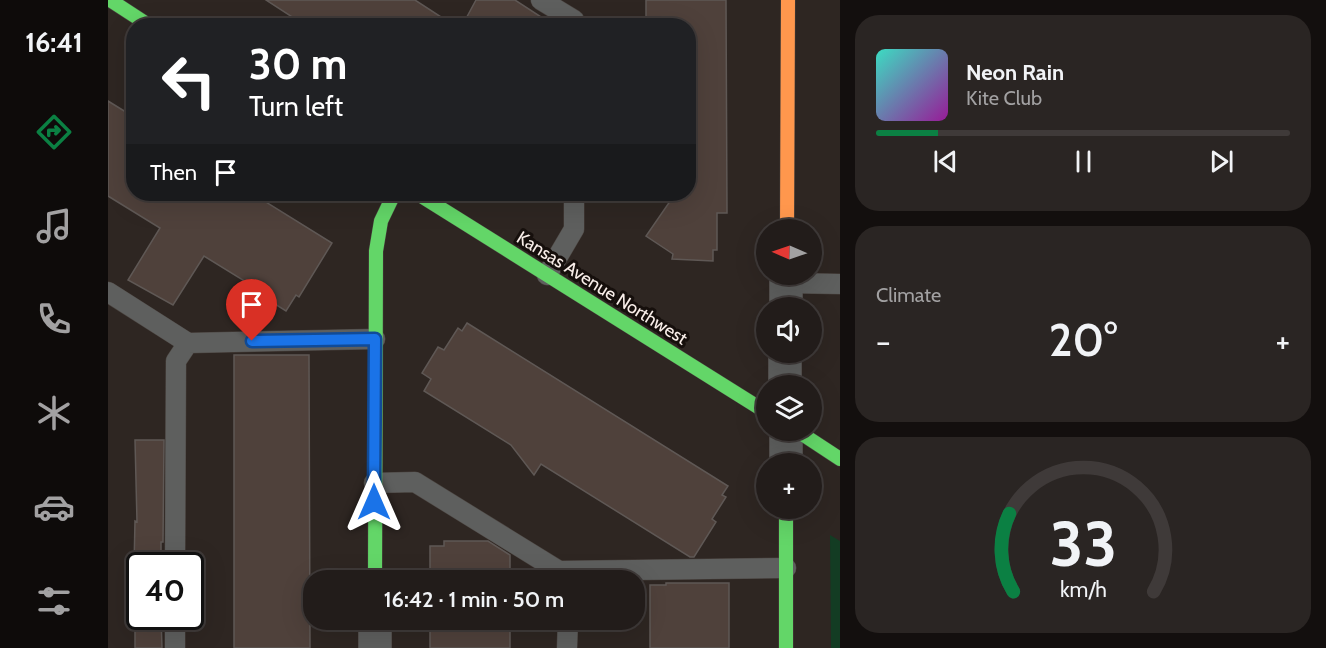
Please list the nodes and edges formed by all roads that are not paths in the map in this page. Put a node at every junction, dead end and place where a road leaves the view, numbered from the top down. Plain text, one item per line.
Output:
1 (110, 0) edge
2 (541, 0) edge
3 (573, 0) edge
4 (788, 0) edge
5 (138, 18) edge
6 (567, 18) edge
7 (574, 18) edge
8 (390, 201) edge
9 (429, 201) edge
10 (574, 201) edge
11 (787, 219) edge
12 (547, 275) junction
13 (840, 284) edge
14 (786, 288) edge
15 (108, 292) edge
16 (375, 339) junction
17 (188, 343) junction
18 (756, 406) edge
19 (813, 441) edge
20 (840, 459) edge
21 (374, 483) junction
22 (786, 519) edge
23 (176, 552) edge
24 (786, 568) junction
25 (375, 570) edge
26 (557, 570) edge
27 (645, 573) edge
28 (175, 630) edge
29 (375, 630) edge
30 (568, 630) edge
31 (175, 648) edge
32 (375, 648) edge
33 (567, 648) edge
34 (786, 648) edge

1 - 5 street
2 - 6 lane
3 - 7 lane
4 - 11 street
8 - 16 street
9 - 12 street, Kansas Avenue Northwest
10 - 12 lane
12 - 18 street, Kansas Avenue Northwest
13 - 14 lane
15 - 17 lane
16 - 17 lane
16 - 21 street
17 - 23 lane
19 - 20 street
21 - 25 street
21 - 26 lane
22 - 24 street
24 - 27 lane
24 - 34 street
28 - 31 lane
29 - 32 street
30 - 33 lane

